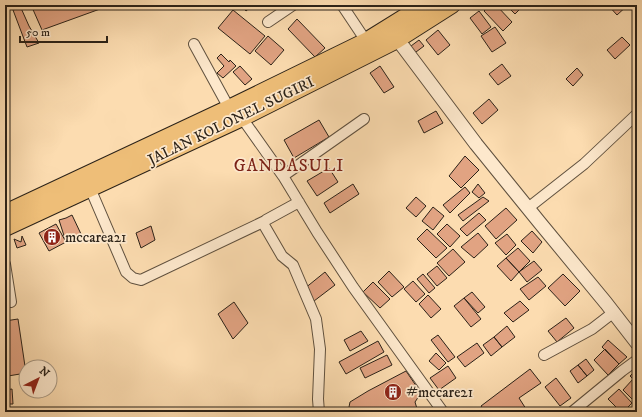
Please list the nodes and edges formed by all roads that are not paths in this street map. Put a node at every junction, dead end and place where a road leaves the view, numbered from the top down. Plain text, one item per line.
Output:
1 (293, 5) edge
2 (342, 5) edge
3 (452, 5) edge
4 (422, 6) edge
5 (268, 22) dead end
6 (393, 34) junction
7 (366, 41) junction
8 (194, 44) dead end
9 (228, 108) junction
10 (637, 114) edge
11 (242, 118) junction
12 (364, 119) dead end
13 (217, 122) junction
14 (283, 176) junction
15 (90, 188) junction
16 (299, 202) junction
17 (528, 208) junction
18 (5, 213) edge
19 (264, 221) junction
20 (5, 228) edge
21 (5, 264) edge
22 (11, 302) dead end
23 (614, 312) junction
24 (637, 343) edge
25 (544, 355) dead end
26 (637, 360) edge
27 (439, 411) edge
28 (319, 412) edge
29 (572, 412) edge

1 - 5 street
2 - 7 street
3 - 6 main road, JALAN KOLONEL SUGIRI
4 - 6 main road
6 - 7 main road
6 - 11 main road, JALAN KOLONEL SUGIRI
6 - 17 street
7 - 9 main road
8 - 9 street
9 - 13 main road
10 - 17 street
11 - 13 main road, JALAN KOLONEL SUGIRI
11 - 14 street
12 - 14 street
13 - 15 main road, JALAN KOLONEL SUGIRI
13 - 18 main road
14 - 16 street
15 - 19 street
15 - 20 main road, JALAN KOLONEL SUGIRI
16 - 19 street
16 - 27 street
17 - 23 street
19 - 28 street
21 - 22 street
23 - 24 street
23 - 25 street
26 - 29 street

